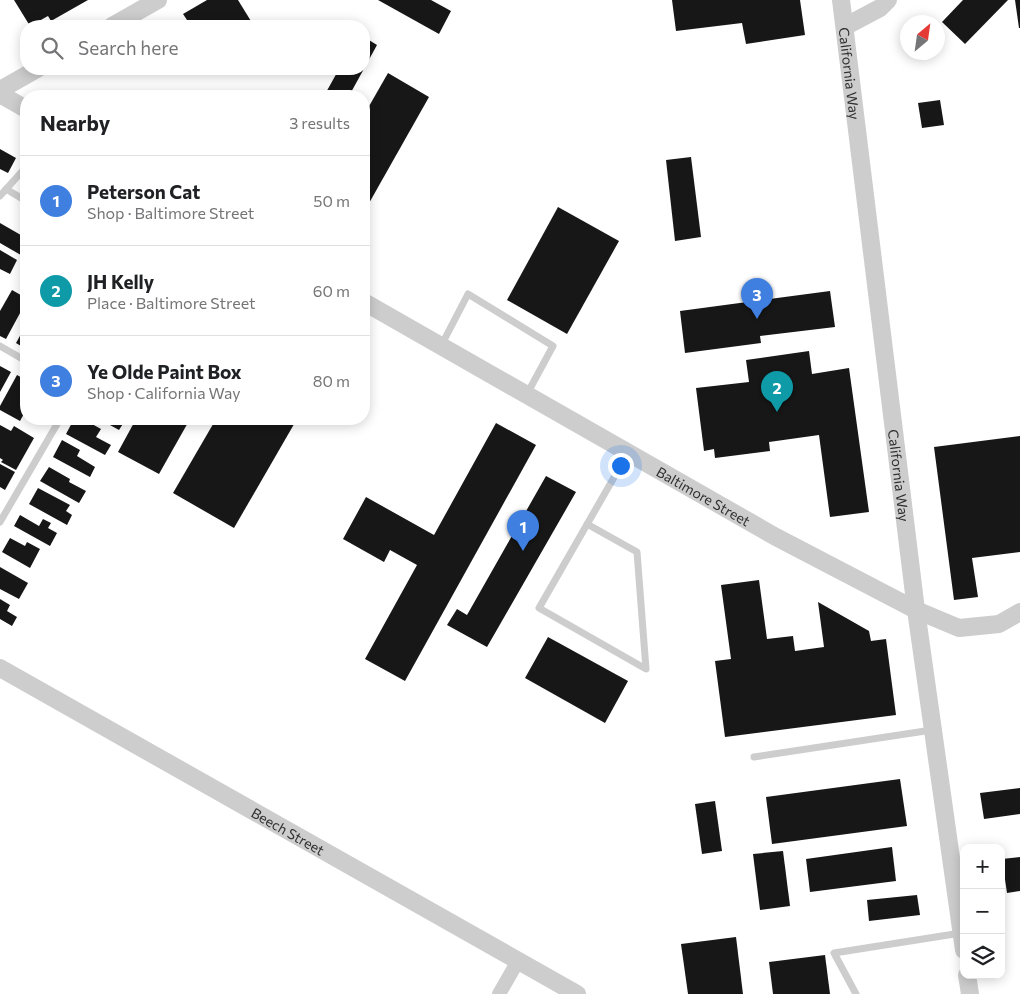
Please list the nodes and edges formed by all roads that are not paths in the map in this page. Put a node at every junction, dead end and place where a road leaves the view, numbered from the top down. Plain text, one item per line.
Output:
1 (158, 0) edge
2 (841, 0) edge
3 (888, 0) edge
4 (123, 20) edge
5 (846, 26) junction
6 (26, 75) edge
7 (0, 90) edge
8 (0, 94) edge
9 (20, 106) edge
10 (20, 174) edge
11 (6, 189) junction
12 (0, 196) edge
13 (20, 197) edge
14 (370, 305) edge
15 (0, 346) edge
16 (441, 346) junction
17 (20, 358) edge
18 (526, 394) junction
19 (57, 425) edge
20 (628, 453) junction
21 (0, 522) edge
22 (587, 524) junction
23 (916, 610) junction
24 (1020, 612) edge
25 (0, 668) edge
26 (934, 729) junction
27 (754, 756) dead end
28 (962, 934) edge
29 (960, 942) edge
30 (518, 961) junction
31 (968, 979) edge
32 (499, 994) edge
33 (577, 994) edge
34 (856, 994) edge
35 (970, 994) edge

1 - 4 street
2 - 5 street, California Way
3 - 5 street
5 - 23 street, California Way
6 - 7 street
8 - 9 street
10 - 11 lane
11 - 12 lane
11 - 13 lane
14 - 16 street, Baltimore Street
15 - 17 lane
16 - 18 street, Baltimore Street
16 - 18 lane
18 - 20 street, Baltimore Street
19 - 21 lane
20 - 22 lane
20 - 23 street, Baltimore Street
22 - 22 lane
23 - 24 street, Baltimore Street
23 - 26 street, California Way
25 - 30 street, Beech Street
26 - 27 lane
26 - 28 street, California Way
29 - 34 lane
30 - 32 street
30 - 33 street, Beech Street
31 - 35 street

